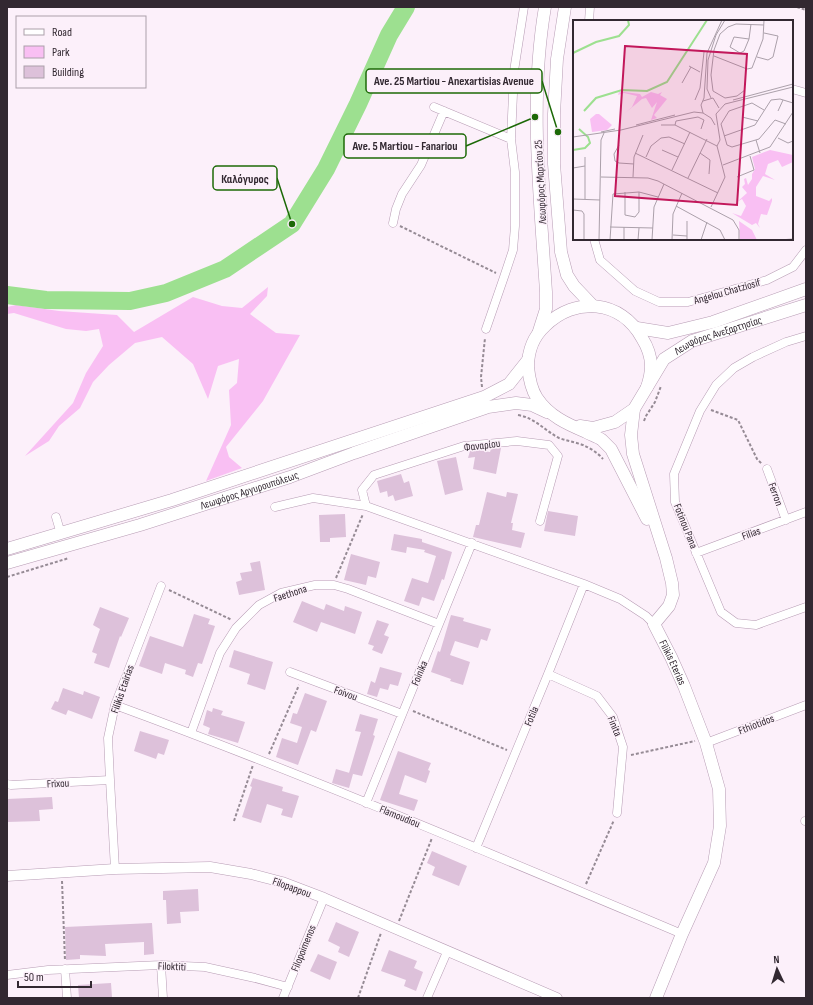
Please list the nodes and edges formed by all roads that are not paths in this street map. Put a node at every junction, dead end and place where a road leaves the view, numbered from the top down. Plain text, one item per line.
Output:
1 (524, 7) edge
2 (545, 7) edge
3 (565, 7) edge
4 (590, 7) edge
5 (588, 20) edge
6 (793, 89) edge
7 (806, 93) edge
8 (434, 107) dead end
9 (444, 111) junction
10 (511, 139) junction
11 (393, 223) road end
12 (594, 240) edge
13 (806, 250) edge
14 (806, 289) edge
15 (806, 305) edge
16 (593, 306) junction
17 (637, 328) junction
18 (486, 329) road end
19 (539, 332) junction
20 (806, 336) edge
21 (528, 360) junction
22 (647, 387) junction
23 (486, 395) junction
24 (634, 409) junction
25 (547, 412) junction
26 (570, 425) junction
27 (767, 469) road end
28 (366, 506) junction
29 (274, 507) dead end
30 (806, 512) edge
31 (56, 517) dead end
32 (540, 520) dead end
33 (786, 520) junction
34 (61, 534) junction
35 (472, 543) junction
36 (7, 549) edge
37 (696, 553) junction
38 (666, 558) junction
39 (7, 563) edge
40 (584, 584) junction
41 (161, 586) road end
42 (806, 607) edge
43 (439, 624) junction
44 (654, 624) junction
45 (290, 672) dead end
46 (548, 674) junction
47 (115, 705) junction
48 (806, 705) edge
49 (403, 711) junction
50 (191, 733) junction
51 (706, 741) junction
52 (110, 780) junction
53 (7, 784) edge
54 (366, 803) junction
55 (617, 813) road end
56 (476, 848) junction
57 (115, 869) junction
58 (7, 876) edge
59 (324, 898) junction
60 (682, 934) junction
61 (447, 952) junction
62 (161, 965) junction
63 (65, 969) junction
64 (7, 975) edge
65 (288, 987) junction
66 (67, 998) edge
67 (163, 998) edge
68 (283, 998) edge
69 (427, 998) edge
70 (557, 998) edge
71 (656, 998) edge

1 - 10 street
2 - 19 main road, Λεωφόρος Μαρτίου 25
3 - 16 main road, Λεωφόρος Μαρτίου 25
4 - 5 street
6 - 7 street
8 - 9 street
9 - 10 street
9 - 11 street
10 - 18 street
12 - 13 street, Angelou Chatziosif
14 - 17 main road, Λεωφόρος Ανεξαρτησίας
15 - 22 main road, Λεωφόρος Ανεξαρτησίας
16 - 17 main road
16 - 19 main road
17 - 22 main road
19 - 21 main road
20 - 37 street, Fotinou Pana
21 - 23 main road
21 - 25 main road
22 - 24 main road
23 - 25 main road
23 - 34 main road, Λεωφόρος Αργυρουπόλεως
23 - 39 main road, Λεωφόρος Αργυρουπόλεως
24 - 26 main road
24 - 38 main road
25 - 26 main road
26 - 38 main road
27 - 33 street, Ferron
28 - 29 street
28 - 32 street, Φαναρίου
28 - 35 street, Filikis Eterias
30 - 33 street, Filias
31 - 34 street
33 - 37 street, Filias
34 - 36 main road, Λεωφόρος Αργυρουπόλεως
35 - 40 street, Filikis Eterias
35 - 43 street, Foinika
37 - 42 street, Fotinou Pana
38 - 44 main road
40 - 44 street, Filikis Eterias
40 - 46 street, Fotila
41 - 47 street, Filikis Etairias
43 - 49 street, Foinika
43 - 50 street, Faethona
44 - 51 main road, Filikis Eterias
45 - 49 street, Foivou
46 - 55 street, Finita
46 - 56 street, Fotila
47 - 50 street, Flamoudiou
47 - 52 street, Filikis Etairias
48 - 51 street, Fthiotidos
49 - 54 street, Foinika
50 - 54 street, Flamoudiou
51 - 60 main road, Filikis Eterias
52 - 53 street, Frixou
52 - 57 street, Filikis Etairias
54 - 56 street, Flamoudiou
56 - 60 street, Flamoudiou
57 - 58 street, Filopappou
57 - 59 street, Filopappou
59 - 61 street, Filopappou
59 - 65 street, Filopoimenos
60 - 71 main road, Filikis Eterias
61 - 69 street
61 - 70 street, Filopappou
62 - 63 street, Filoktiti
62 - 65 street, Filoktiti
62 - 67 street
63 - 64 street, Filoktiti
63 - 66 street
65 - 68 street, Filopoimenos

